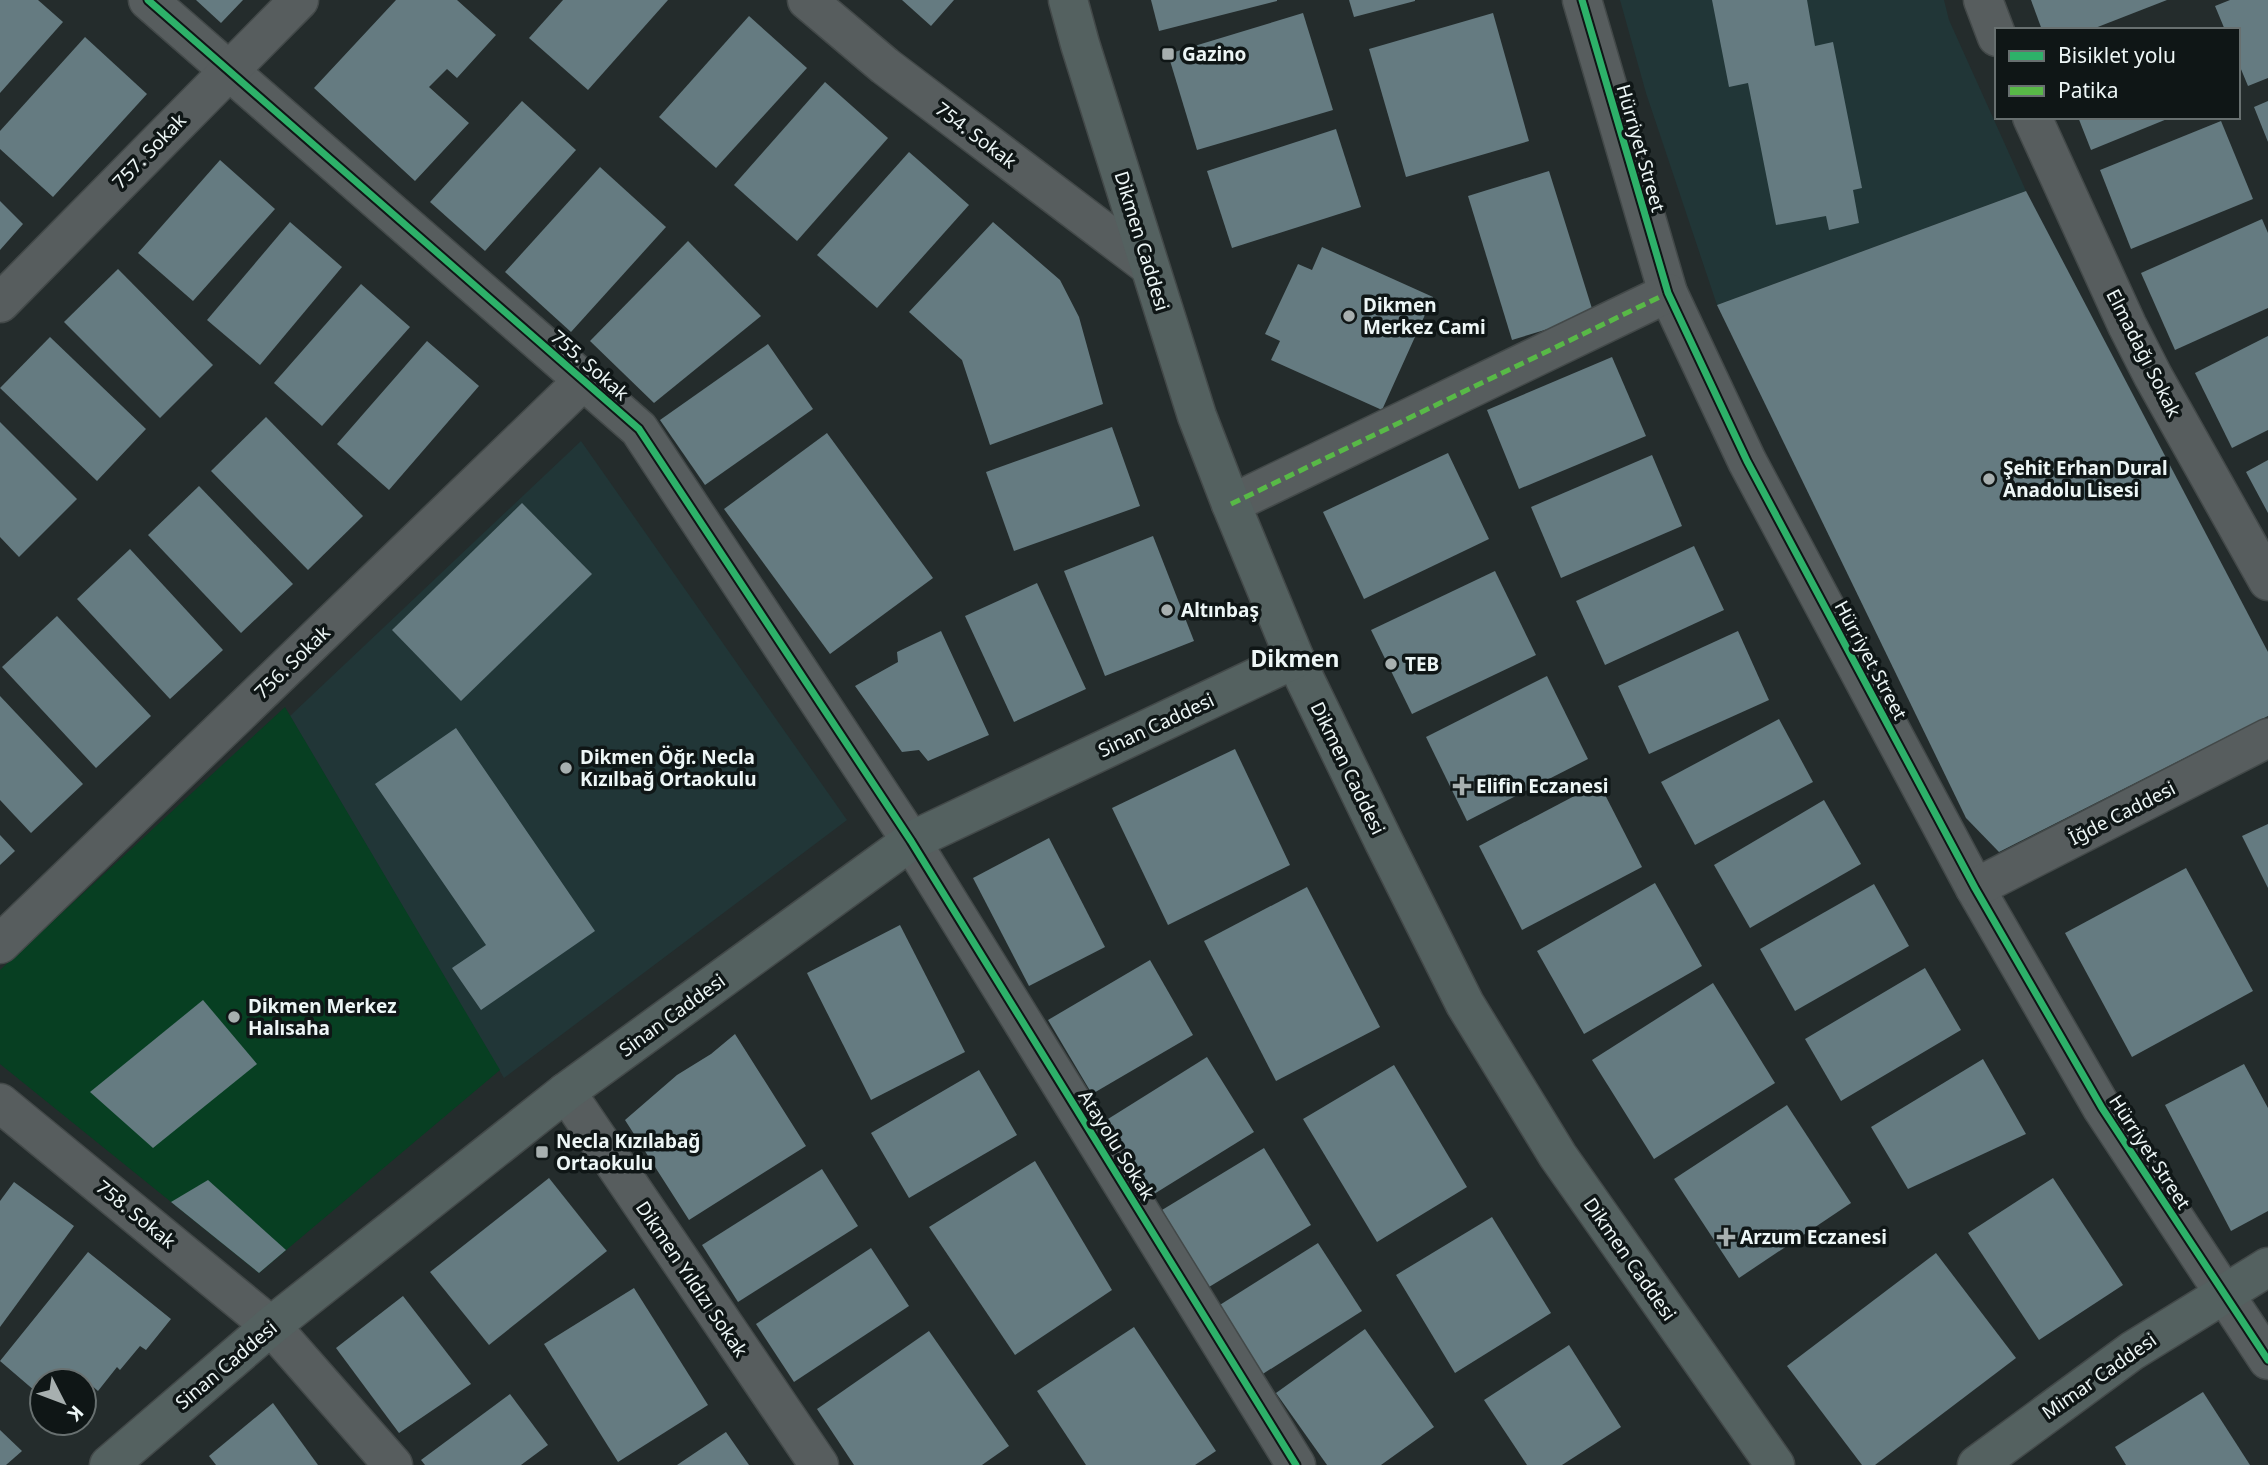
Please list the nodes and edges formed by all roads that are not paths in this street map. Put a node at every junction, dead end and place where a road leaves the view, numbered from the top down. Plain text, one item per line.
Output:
1 (148, 0) edge
2 (299, 0) edge
3 (807, 0) edge
4 (1068, 0) edge
5 (1582, 0) edge
6 (1983, 0) edge
7 (1995, 32) edge
8 (228, 70) junction
9 (2033, 119) edge
10 (1149, 266) junction
11 (1668, 293) junction
12 (0, 303) edge
13 (584, 380) junction
14 (1231, 503) junction
15 (2268, 581) edge
16 (1295, 659) junction
17 (2268, 738) edge
18 (911, 841) junction
19 (1975, 888) junction
20 (0, 944) edge
21 (566, 1092) junction
22 (0, 1103) edge
23 (2268, 1267) edge
24 (2224, 1292) junction
25 (271, 1326) junction
26 (2268, 1360) edge
27 (109, 1465) edge
28 (393, 1465) edge
29 (819, 1465) edge
30 (1296, 1465) edge
31 (1776, 1465) edge
32 (1977, 1465) edge

1 - 8 street, 755. Sokak
2 - 8 street, 757. Sokak
3 - 10 street, 754. Sokak
4 - 10 main road, Dikmen Caddesi
5 - 11 street, Hürriyet Street
6 - 7 street
8 - 12 street, 757. Sokak
8 - 13 street, 755. Sokak
9 - 15 street, Elmadağı Sokak
10 - 14 main road, Dikmen Caddesi
11 - 14 street
11 - 19 street, Hürriyet Street
13 - 18 street, 755. Sokak
13 - 20 street, 756. Sokak
14 - 16 main road, Dikmen Caddesi
16 - 18 main road, Sinan Caddesi
16 - 31 main road, Dikmen Caddesi
17 - 19 street, İğde Caddesi
18 - 21 main road, Sinan Caddesi
18 - 30 street, Atayolu Sokak
19 - 24 street, Hürriyet Street
21 - 25 main road, Sinan Caddesi
21 - 29 street, Dikmen Yıldızı Sokak
22 - 25 street, 758. Sokak
23 - 24 main road, Mimar Caddesi
24 - 26 street, Hürriyet Street
24 - 32 main road, Mimar Caddesi
25 - 27 main road, Sinan Caddesi
25 - 28 street, 758. Sokak

